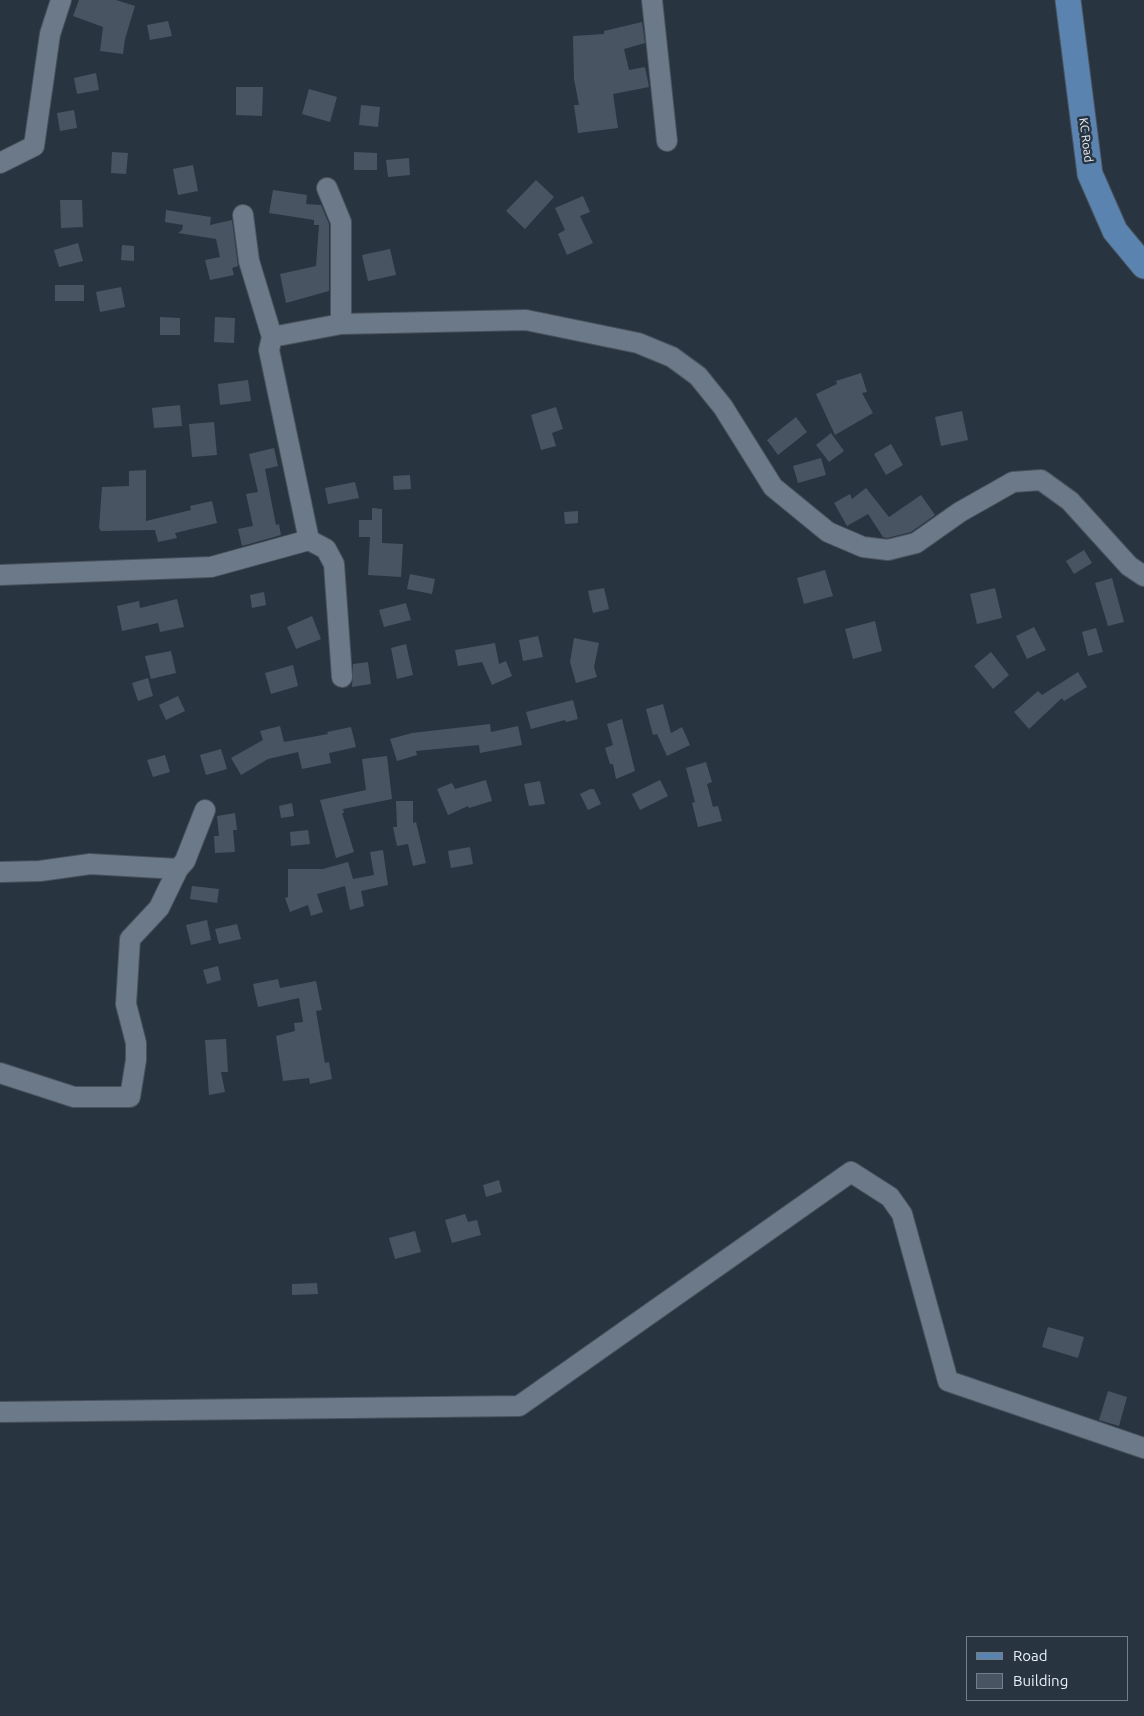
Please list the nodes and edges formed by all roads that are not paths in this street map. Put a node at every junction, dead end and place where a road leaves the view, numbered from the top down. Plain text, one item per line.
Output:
1 (61, 0) edge
2 (652, 0) edge
3 (1068, 0) edge
4 (667, 141) dead end
5 (0, 163) edge
6 (327, 188) dead end
7 (242, 215) dead end
8 (1144, 266) edge
9 (341, 324) junction
10 (272, 337) junction
11 (309, 540) junction
12 (0, 575) edge
13 (1144, 576) edge
14 (342, 677) dead end
15 (205, 810) dead end
16 (178, 869) junction
17 (0, 872) edge
18 (0, 1073) edge
19 (0, 1412) edge
20 (1144, 1448) edge

1 - 5 street
2 - 4 street
3 - 8 main road, KC Road
6 - 9 street
7 - 10 street
9 - 10 street
9 - 13 street
10 - 11 street
11 - 12 street
11 - 14 street
15 - 16 street
16 - 17 street
16 - 18 street
19 - 20 street

